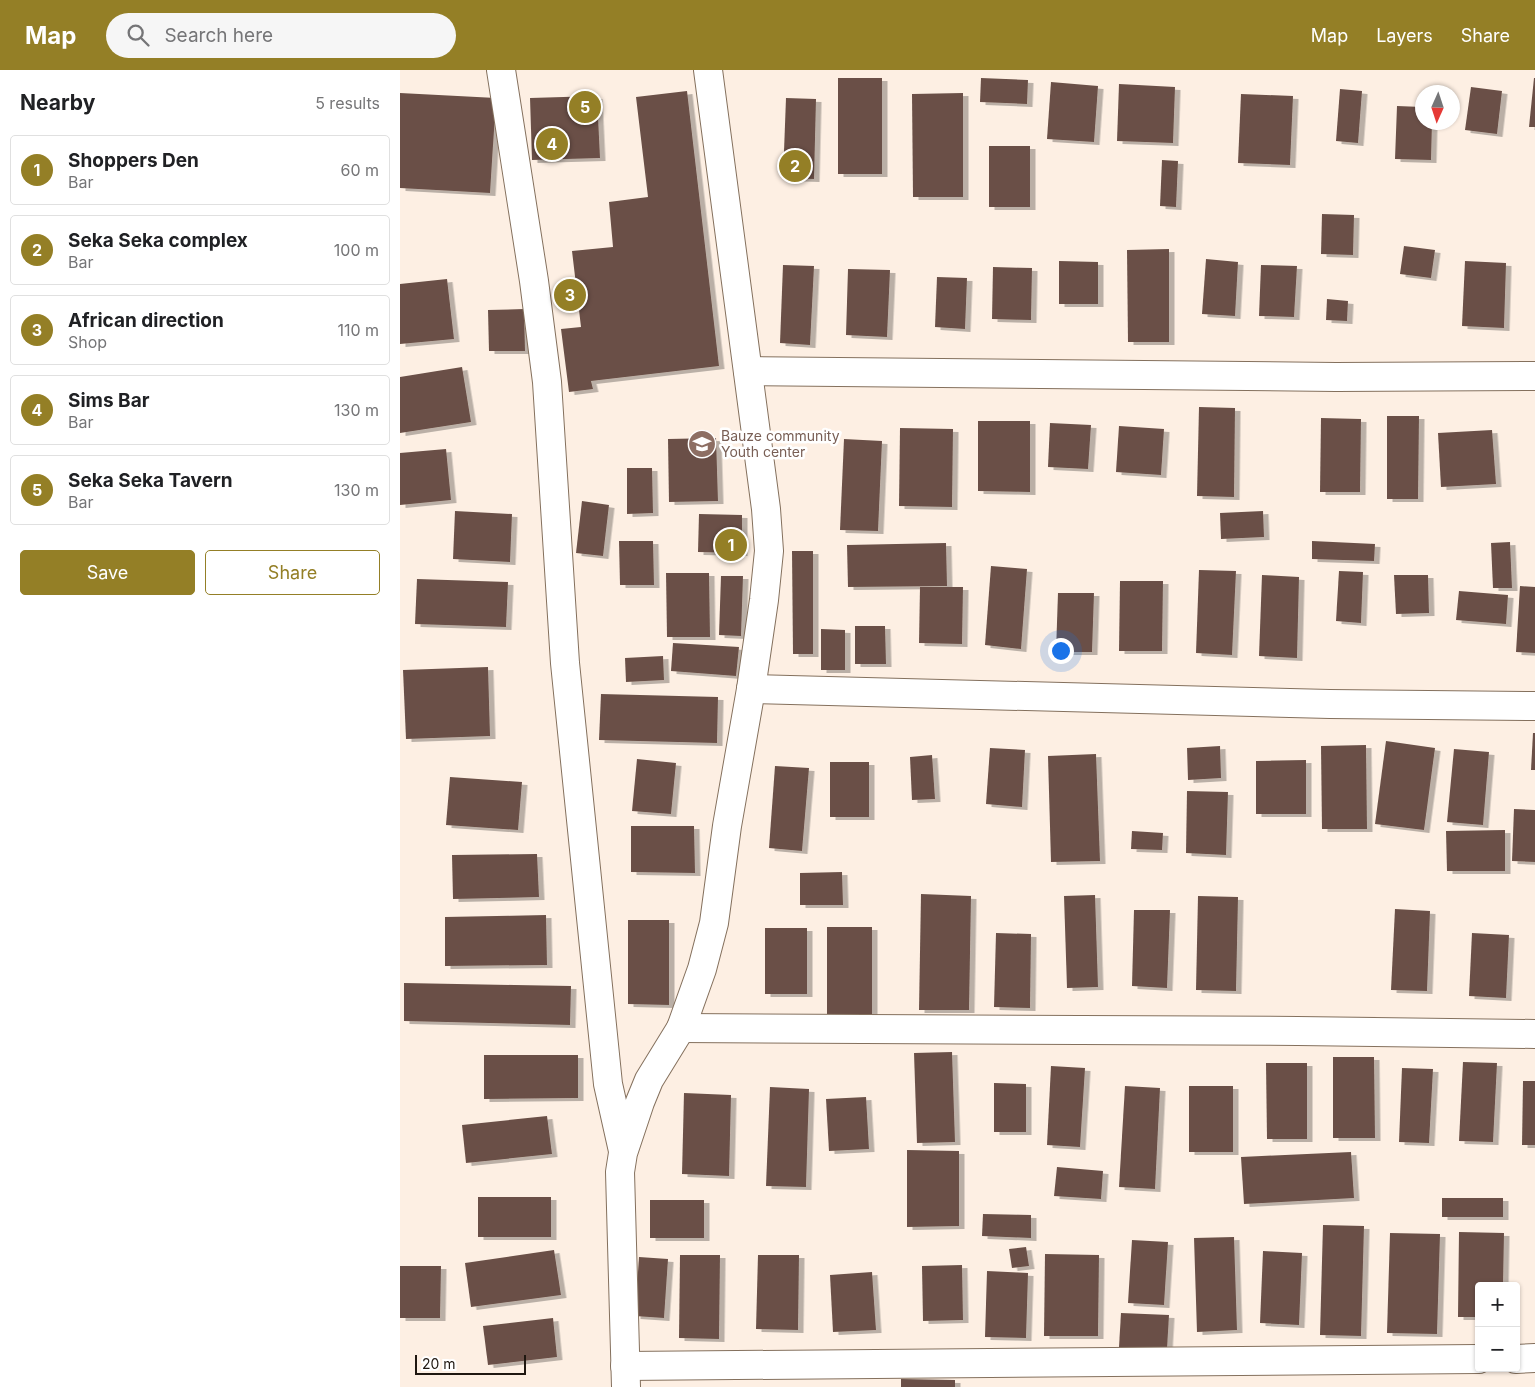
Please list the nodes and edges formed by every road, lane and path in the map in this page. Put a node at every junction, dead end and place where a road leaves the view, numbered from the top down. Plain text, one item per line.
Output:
1 (501, 70) edge
2 (708, 70) edge
3 (748, 371) junction
4 (1535, 376) edge
5 (751, 688) junction
6 (1535, 706) edge
7 (681, 1028) junction
8 (1535, 1034) edge
9 (623, 1153) junction
10 (1520, 1358) edge
11 (1535, 1358) edge
12 (1475, 1359) edge
13 (625, 1376) edge

1 - 9 street
2 - 3 street
3 - 4 street
3 - 5 street
5 - 6 street
5 - 7 street
7 - 8 street
7 - 9 street
9 - 13 street
10 - 11 street
12 - 13 street

